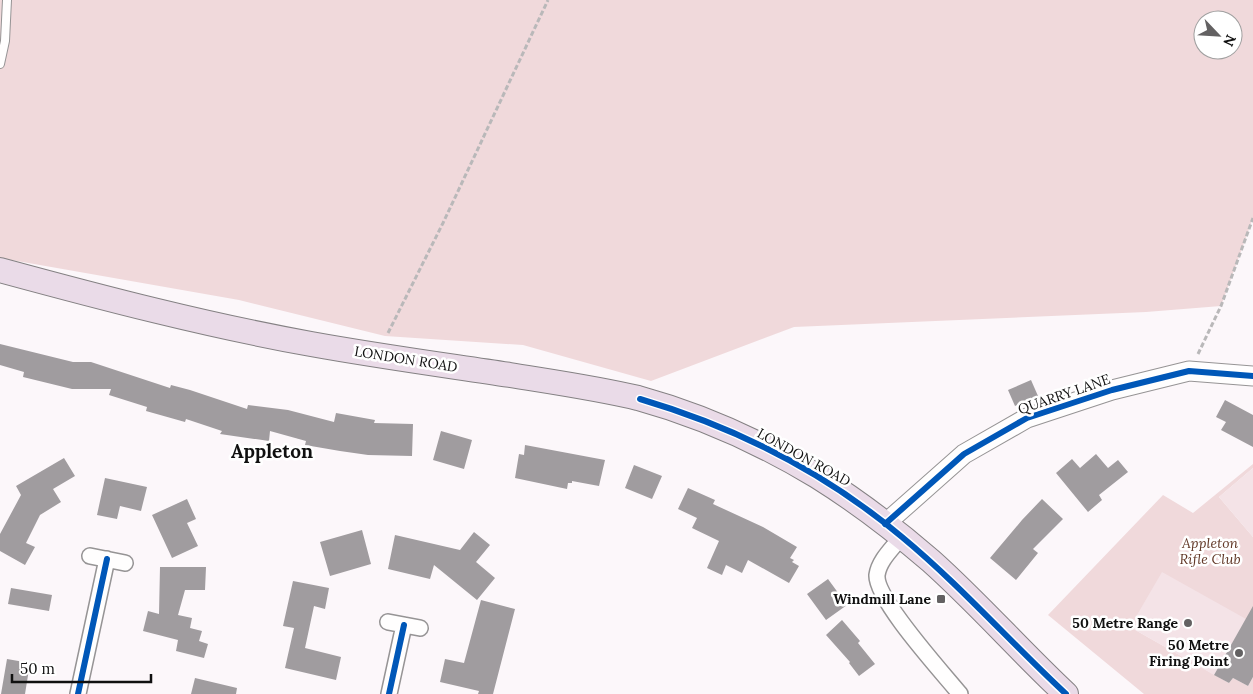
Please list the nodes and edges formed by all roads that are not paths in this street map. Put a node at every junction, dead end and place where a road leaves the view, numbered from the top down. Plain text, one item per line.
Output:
1 (7, 0) edge
2 (0, 64) edge
3 (0, 270) edge
4 (1253, 376) edge
5 (894, 530) junction
6 (90, 556) dead end
7 (107, 559) junction
8 (126, 563) dead end
9 (388, 622) dead end
10 (404, 625) junction
11 (420, 628) dead end
12 (78, 694) edge
13 (389, 694) edge
14 (960, 694) edge
15 (1066, 694) edge

1 - 2 lane
3 - 5 highway, LONDON ROAD
4 - 5 street, QUARRY LANE
5 - 14 street
5 - 15 highway, LONDON ROAD
6 - 7 street
7 - 8 street
7 - 12 street
9 - 10 street
10 - 11 street
10 - 13 street

